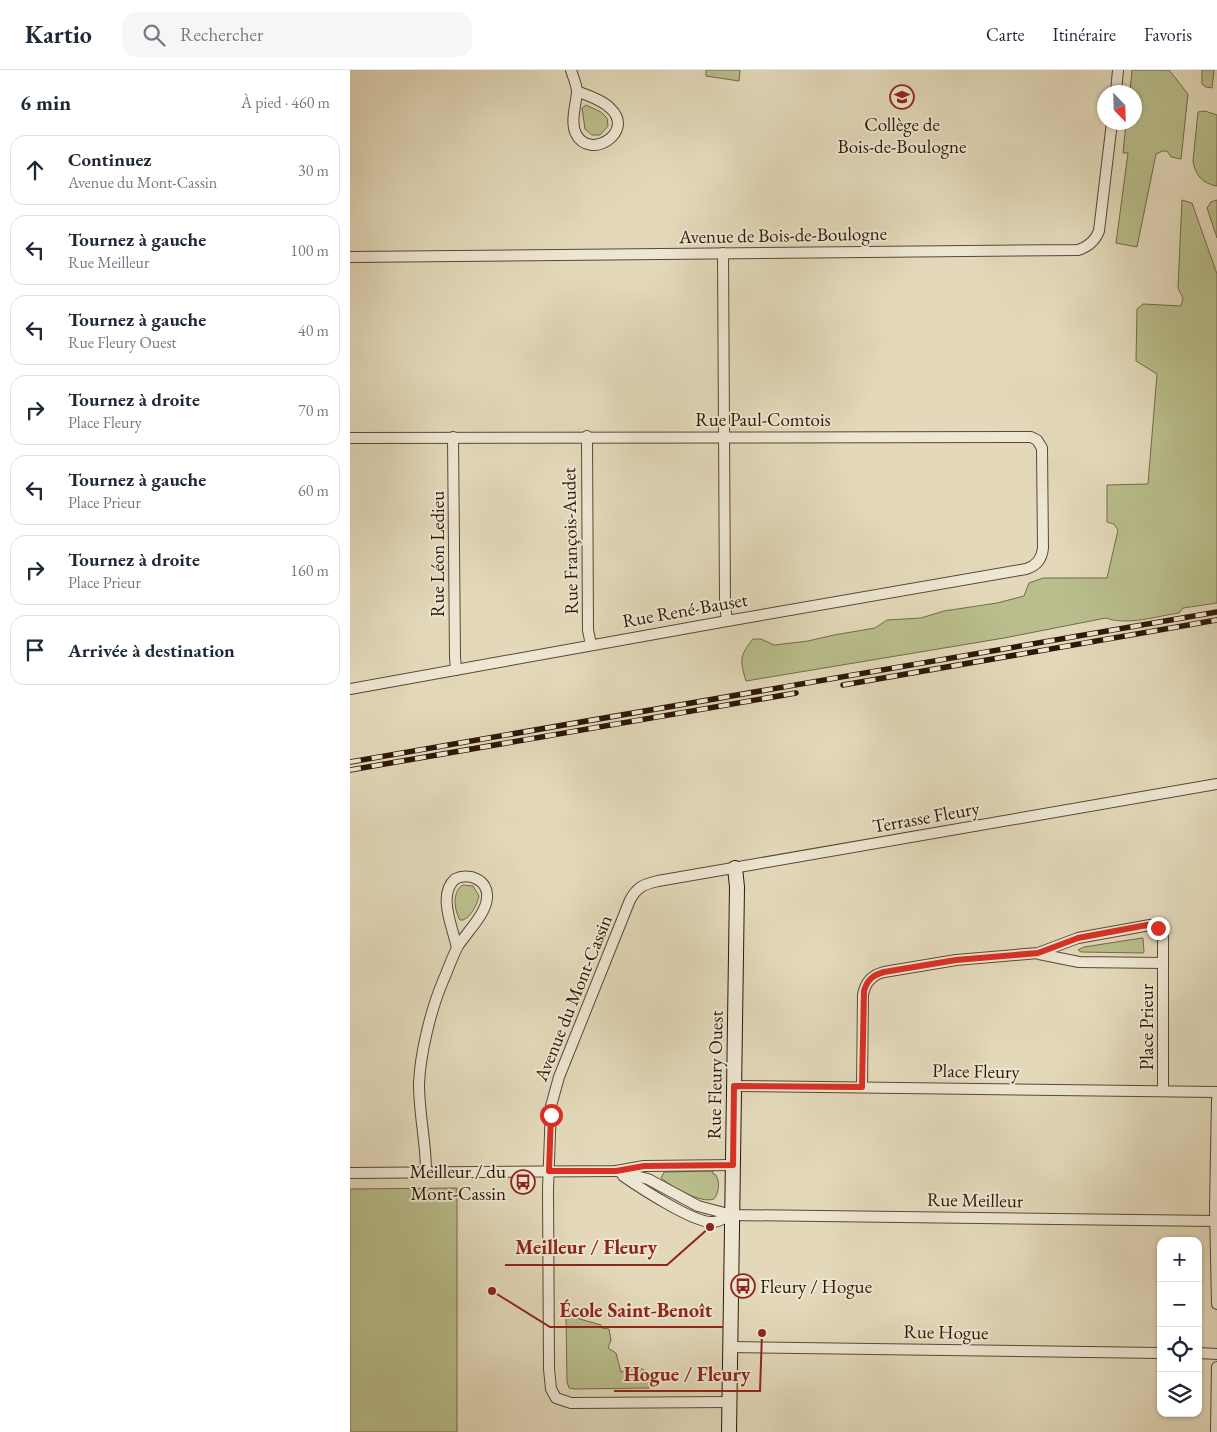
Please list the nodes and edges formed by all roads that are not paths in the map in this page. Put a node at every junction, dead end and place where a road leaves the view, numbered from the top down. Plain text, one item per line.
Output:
1 (571, 70) edge
2 (1118, 70) edge
3 (1117, 85) edge
4 (577, 91) junction
5 (1111, 130) edge
6 (722, 253) junction
7 (350, 257) edge
8 (587, 436) junction
9 (724, 436) junction
10 (453, 437) junction
11 (350, 438) edge
12 (1026, 569) joint
13 (727, 621) junction
14 (590, 645) junction
15 (456, 670) junction
16 (350, 689) edge
17 (1217, 784) edge
18 (735, 868) junction
19 (640, 886) joint
20 (457, 948) junction
21 (1038, 953) junction
22 (1163, 963) junction
23 (734, 1086) junction
24 (862, 1087) junction
25 (1163, 1091) junction
26 (1217, 1092) edge
27 (1217, 1099) edge
28 (733, 1165) junction
29 (426, 1171) junction
30 (549, 1171) junction
31 (616, 1171) junction
32 (350, 1173) edge
33 (732, 1215) junction
34 (1216, 1221) edge
35 (1217, 1304) edge
36 (730, 1347) junction
37 (1157, 1353) edge
38 (1202, 1353) edge
39 (1217, 1354) edge
40 (1217, 1367) edge
41 (729, 1402) junction
42 (729, 1432) edge
43 (1216, 1432) edge

1 - 4 street
2 - 3 street
4 - 4 street
5 - 6 street, Avenue de Bois-de-Boulogne
6 - 7 street, Avenue de Bois-de-Boulogne
6 - 9 street
8 - 9 street, Rue Paul-Comtois
8 - 10 street, Rue Paul-Comtois
8 - 14 street, Rue François-Audet
9 - 12 street, Rue Paul-Comtois
9 - 13 street
10 - 11 street, Rue Paul-Comtois
10 - 15 street, Rue Léon Ledieu
12 - 13 street, Rue René-Bauset
13 - 14 street, Rue René-Bauset
14 - 15 street, Rue René-Bauset
15 - 16 street, Rue René-Bauset
17 - 18 street, Terrasse Fleury
18 - 19 street, Terrasse Fleury
18 - 23 street, Rue Fleury Ouest
19 - 30 street, Avenue du Mont-Cassin
20 - 20 street
20 - 29 street
21 - 22 street, Place Prieur
21 - 22 street, Place Prieur
21 - 24 street, Place Prieur
22 - 25 street, Place Prieur
23 - 24 street, Place Fleury
23 - 28 street, Rue Fleury Ouest
24 - 25 street, Place Fleury
25 - 26 street, Place Fleury
27 - 34 street
28 - 31 street, Rue Meilleur
28 - 33 street, Rue Fleury Ouest
29 - 30 street, Rue Meilleur
29 - 32 street, Rue Meilleur
30 - 31 street, Rue Meilleur
30 - 41 street, Avenue du Mont-Cassin
31 - 33 street, Rue Meilleur
33 - 34 street, Rue Meilleur
33 - 36 street, Rue Fleury Ouest
34 - 35 street
36 - 37 street, Rue Hogue
36 - 41 street, Rue Fleury Ouest
38 - 39 street
40 - 43 street
41 - 42 street, Rue Fleury Ouest

